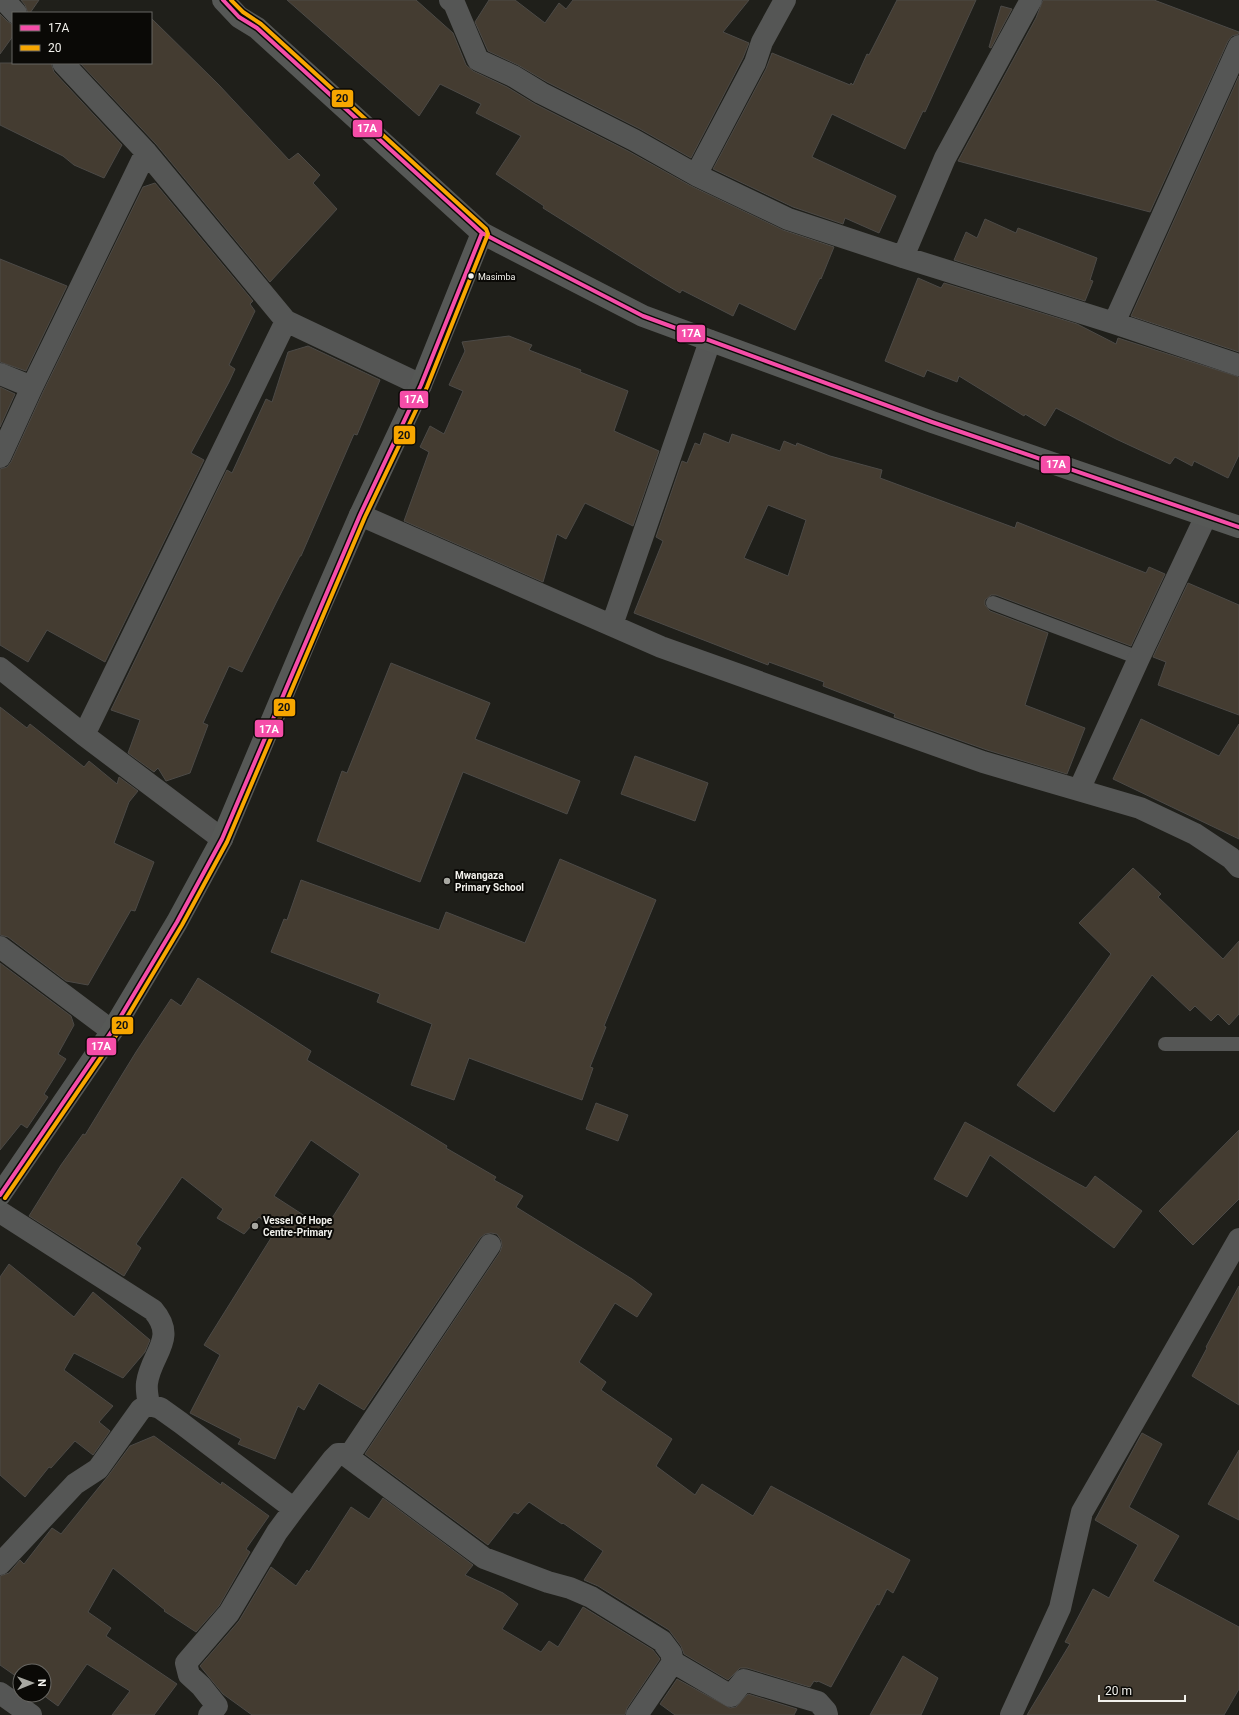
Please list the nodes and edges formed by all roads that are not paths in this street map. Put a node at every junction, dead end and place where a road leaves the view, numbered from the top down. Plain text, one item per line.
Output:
1 (4, 0) edge
2 (223, 0) edge
3 (785, 0) edge
4 (1031, 0) edge
5 (454, 1) edge
6 (15, 12) edge
7 (1239, 46) edge
8 (64, 64) edge
9 (146, 152) junction
10 (696, 176) junction
11 (482, 233) junction
12 (902, 257) junction
13 (286, 320) junction
14 (1114, 323) junction
15 (710, 341) junction
16 (1239, 365) edge
17 (0, 374) edge
18 (421, 385) junction
19 (32, 388) junction
20 (0, 457) edge
21 (360, 515) junction
22 (1206, 516) junction
23 (1239, 527) edge
24 (993, 603) dead end
25 (612, 625) junction
26 (1139, 658) junction
27 (0, 668) edge
28 (84, 735) junction
29 (1079, 790) junction
30 (222, 839) junction
31 (1239, 867) edge
32 (0, 947) edge
33 (112, 1031) junction
34 (1165, 1044) dead end
35 (1239, 1044) edge
36 (0, 1195) edge
37 (0, 1212) edge
38 (1239, 1240) edge
39 (490, 1245) dead end
40 (150, 1405) junction
41 (349, 1456) junction
42 (294, 1509) junction
43 (0, 1564) edge
44 (674, 1662) junction
45 (0, 1693) edge
46 (31, 1715) edge
47 (209, 1715) edge
48 (637, 1715) edge
49 (827, 1715) edge
50 (1011, 1715) edge

1 - 6 street
2 - 11 main road
3 - 10 street
4 - 12 street
5 - 10 street
7 - 14 street
8 - 9 street
9 - 13 street
9 - 19 street
10 - 12 street
11 - 15 main road
11 - 18 main road
12 - 14 street
13 - 18 street
13 - 28 street
14 - 16 street
15 - 22 main road
15 - 25 street
17 - 19 street
18 - 21 main road
19 - 20 street
21 - 25 street
21 - 30 main road
22 - 23 main road
22 - 26 street
24 - 26 lane
25 - 29 street
26 - 29 street
27 - 28 street
28 - 30 street
29 - 31 street
30 - 33 main road
32 - 33 street
33 - 36 main road
34 - 35 lane
37 - 40 street
38 - 50 street
39 - 41 street
40 - 42 street
40 - 43 street
41 - 42 street
41 - 44 street
42 - 47 street
44 - 48 street
44 - 49 street
45 - 46 street

